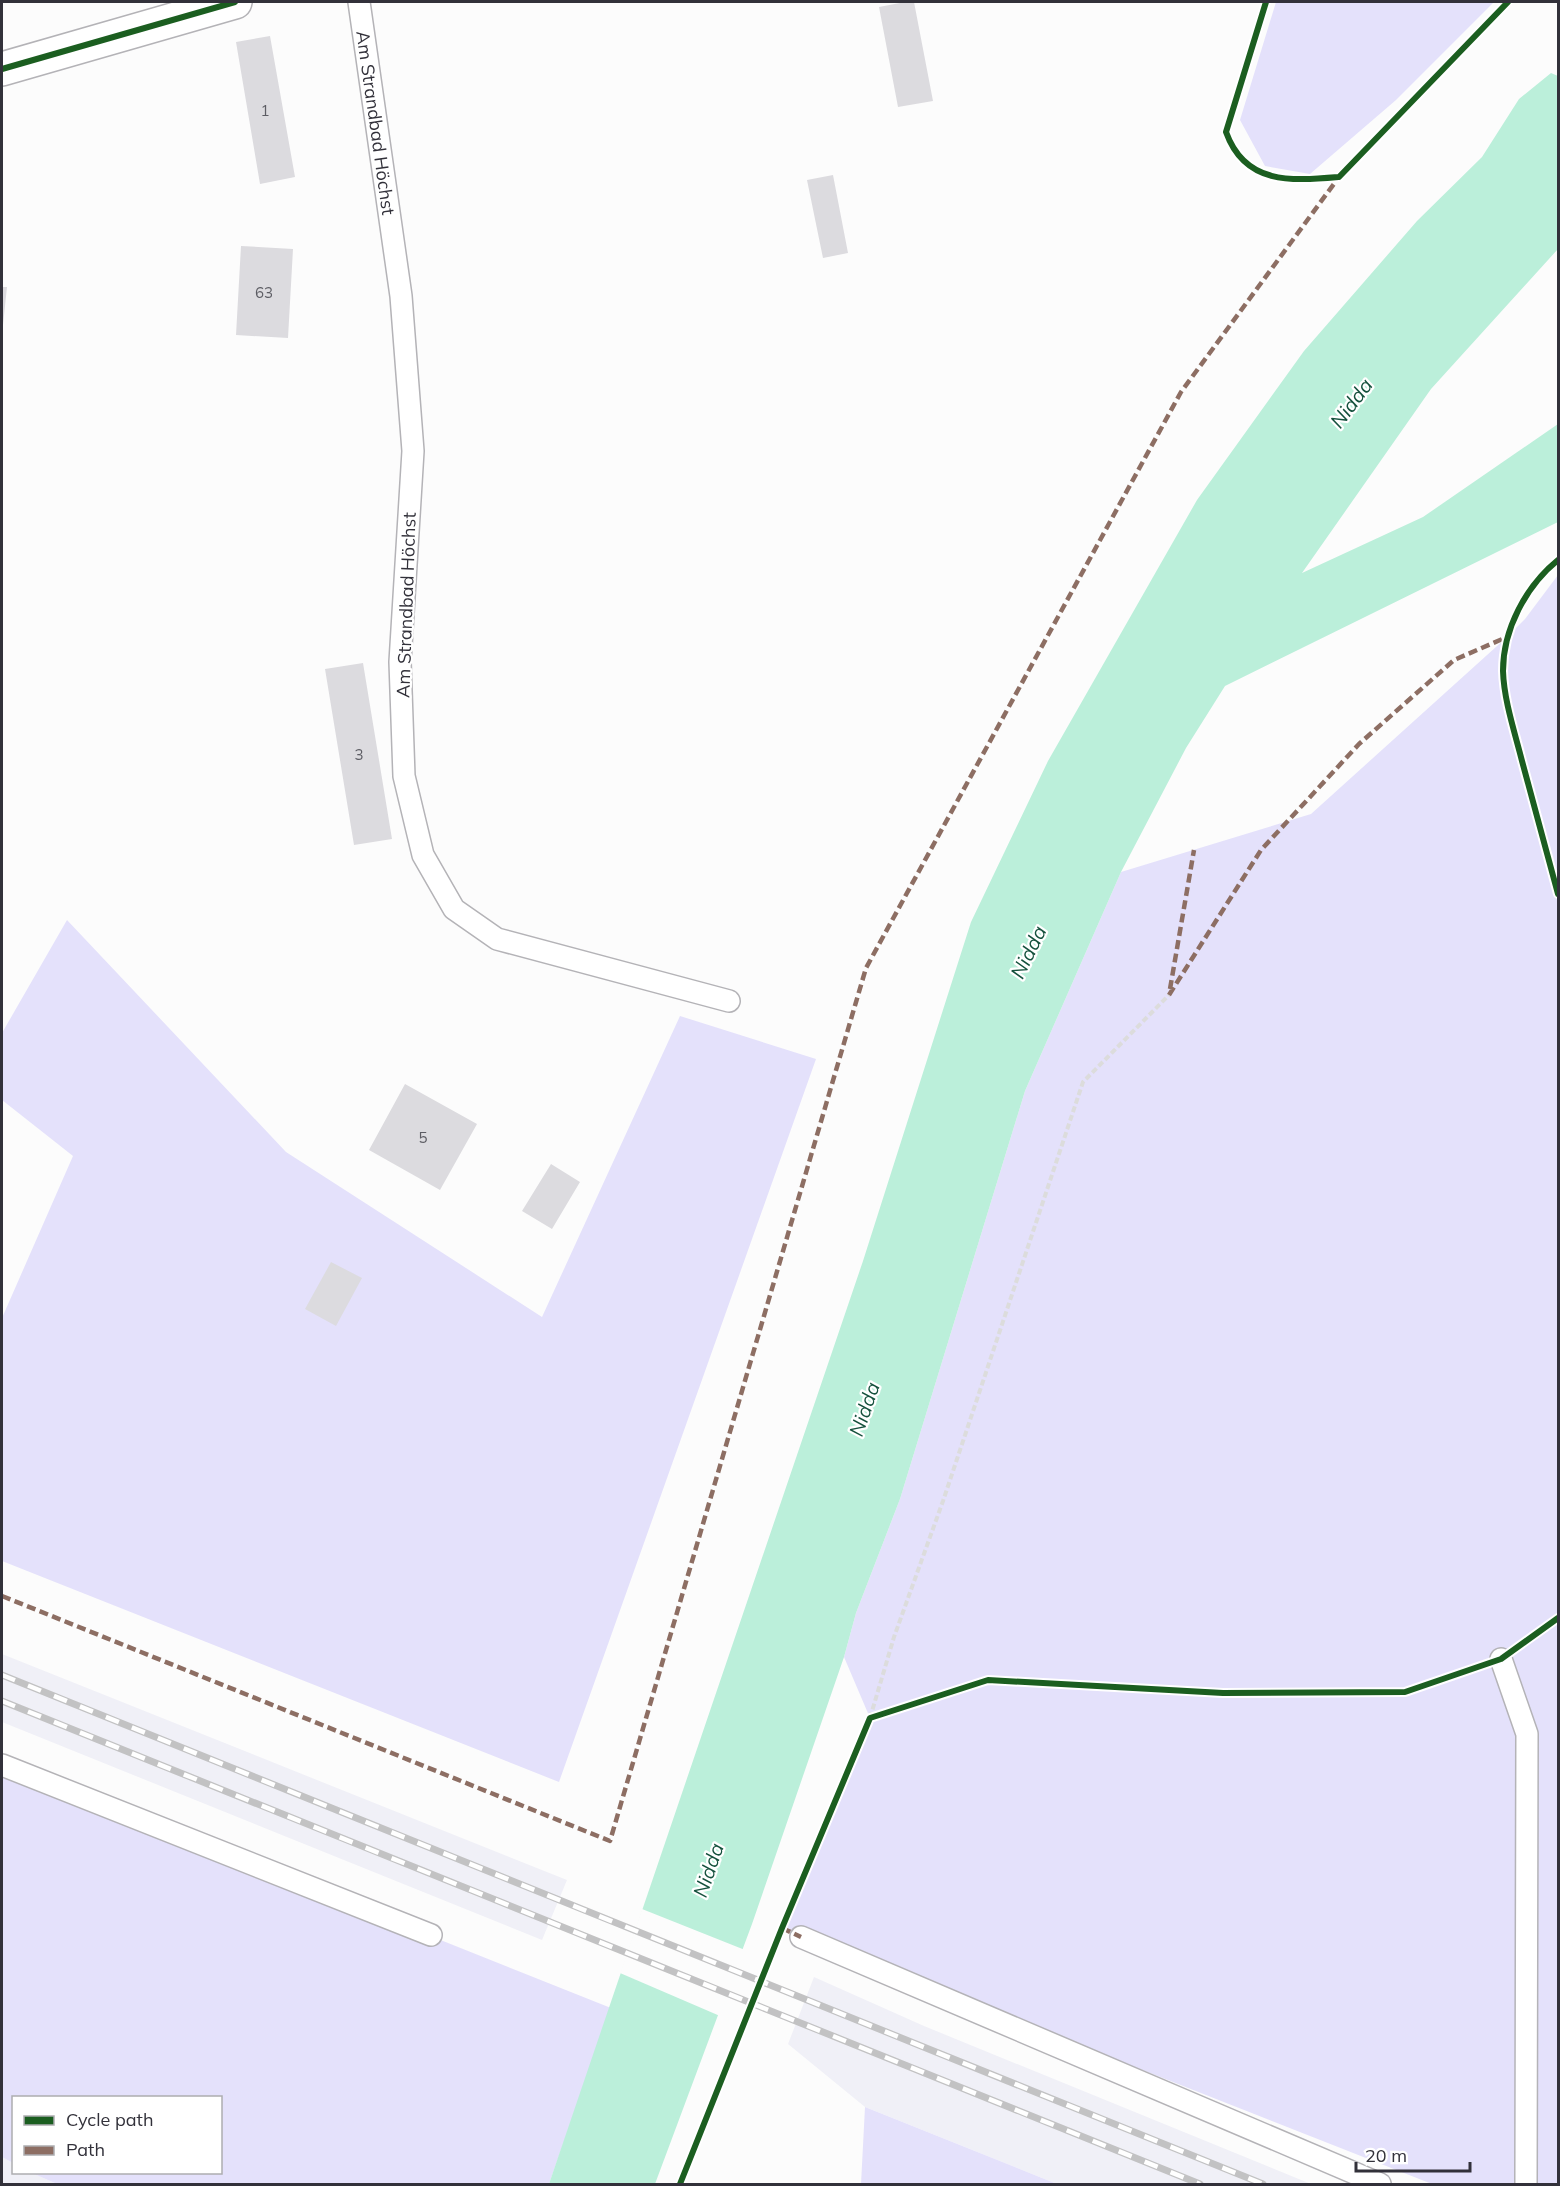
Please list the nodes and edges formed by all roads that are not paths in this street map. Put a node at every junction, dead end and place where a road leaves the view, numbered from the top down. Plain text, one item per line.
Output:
1 (235, 2) edge
2 (359, 2) edge
3 (2, 69) edge
4 (729, 1000) dead end
5 (1501, 1659) dead end
6 (2, 1765) edge
7 (431, 1935) dead end
8 (801, 1937) dead end
9 (1380, 2184) edge
10 (1526, 2184) edge

1 - 3 street
2 - 4 lane, Am Strandbad Höchst
5 - 10 lane
6 - 7 lane
8 - 9 lane

